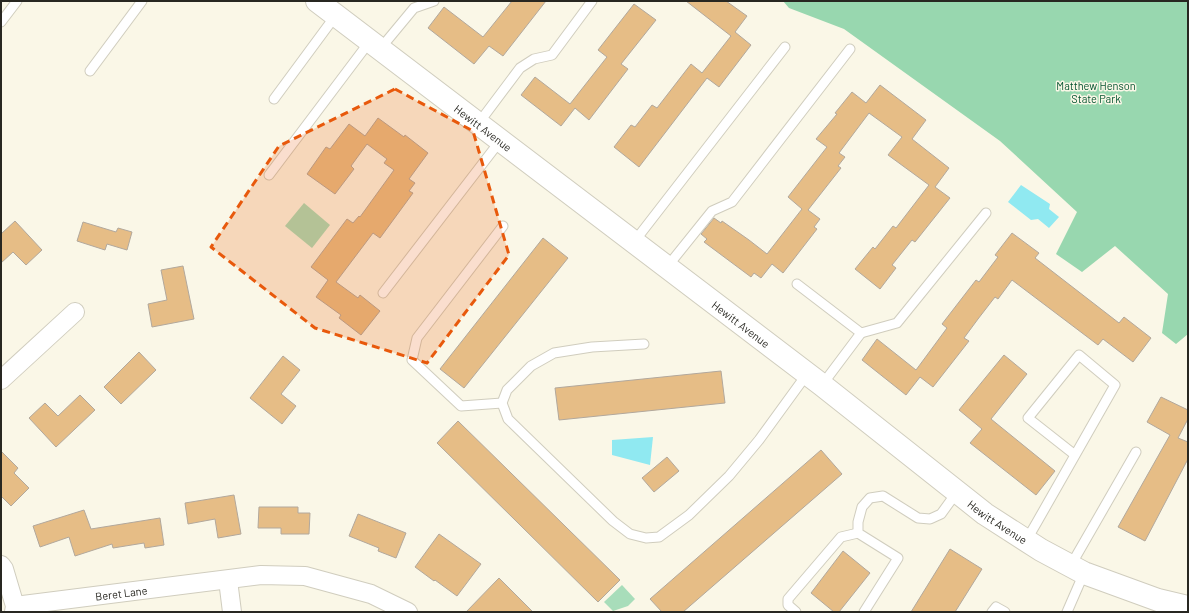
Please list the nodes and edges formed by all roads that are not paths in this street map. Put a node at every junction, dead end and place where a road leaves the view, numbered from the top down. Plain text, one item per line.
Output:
1 (17, 1) edge
2 (142, 1) edge
3 (317, 1) edge
4 (434, 1) edge
5 (592, 1) edge
6 (415, 4) edge
7 (336, 15) junction
8 (1, 22) edge
9 (375, 46) junction
10 (785, 47) dead end
11 (850, 49) dead end
12 (90, 71) dead end
13 (274, 99) dead end
14 (478, 124) junction
15 (500, 141) junction
16 (269, 175) dead end
17 (986, 213) dead end
18 (503, 226) dead end
19 (634, 242) junction
20 (667, 267) junction
21 (797, 284) dead end
22 (383, 292) dead end
23 (75, 312) dead end
24 (861, 333) junction
25 (644, 344) dead end
26 (1, 380) edge
27 (814, 380) junction
28 (502, 403) junction
29 (1136, 452) dead end
30 (1075, 455) junction
31 (957, 492) junction
32 (858, 533) junction
33 (1026, 541) junction
34 (1, 565) edge
35 (1078, 569) junction
36 (228, 580) junction
37 (1188, 607) edge
38 (14, 609) edge
39 (232, 612) edge
40 (408, 612) edge
41 (796, 612) edge
42 (864, 612) edge
43 (992, 612) edge
44 (1005, 612) edge
45 (1067, 612) edge

1 - 8 lane
2 - 12 lane
3 - 7 street, Hewitt Avenue
4 - 6 lane
5 - 14 lane
6 - 9 lane
7 - 9 street, Hewitt Avenue
7 - 13 lane
9 - 14 street, Hewitt Avenue
9 - 16 lane
10 - 19 lane
11 - 20 lane
14 - 15 street, Hewitt Avenue
15 - 19 street, Hewitt Avenue
15 - 22 lane
17 - 24 lane
18 - 28 lane
19 - 20 street, Hewitt Avenue
20 - 27 street, Hewitt Avenue
21 - 24 lane
23 - 26 street
24 - 27 lane
25 - 28 lane
27 - 28 lane
27 - 31 street, Hewitt Avenue
29 - 35 lane
30 - 30 lane
30 - 33 lane
31 - 32 lane
31 - 33 street, Hewitt Avenue
32 - 41 lane
32 - 42 lane
33 - 35 street, Hewitt Avenue
34 - 38 street
35 - 37 street, Hewitt Avenue
35 - 45 lane
36 - 38 street, Beret Lane
36 - 39 street
36 - 40 street, Beret Lane
43 - 44 lane

